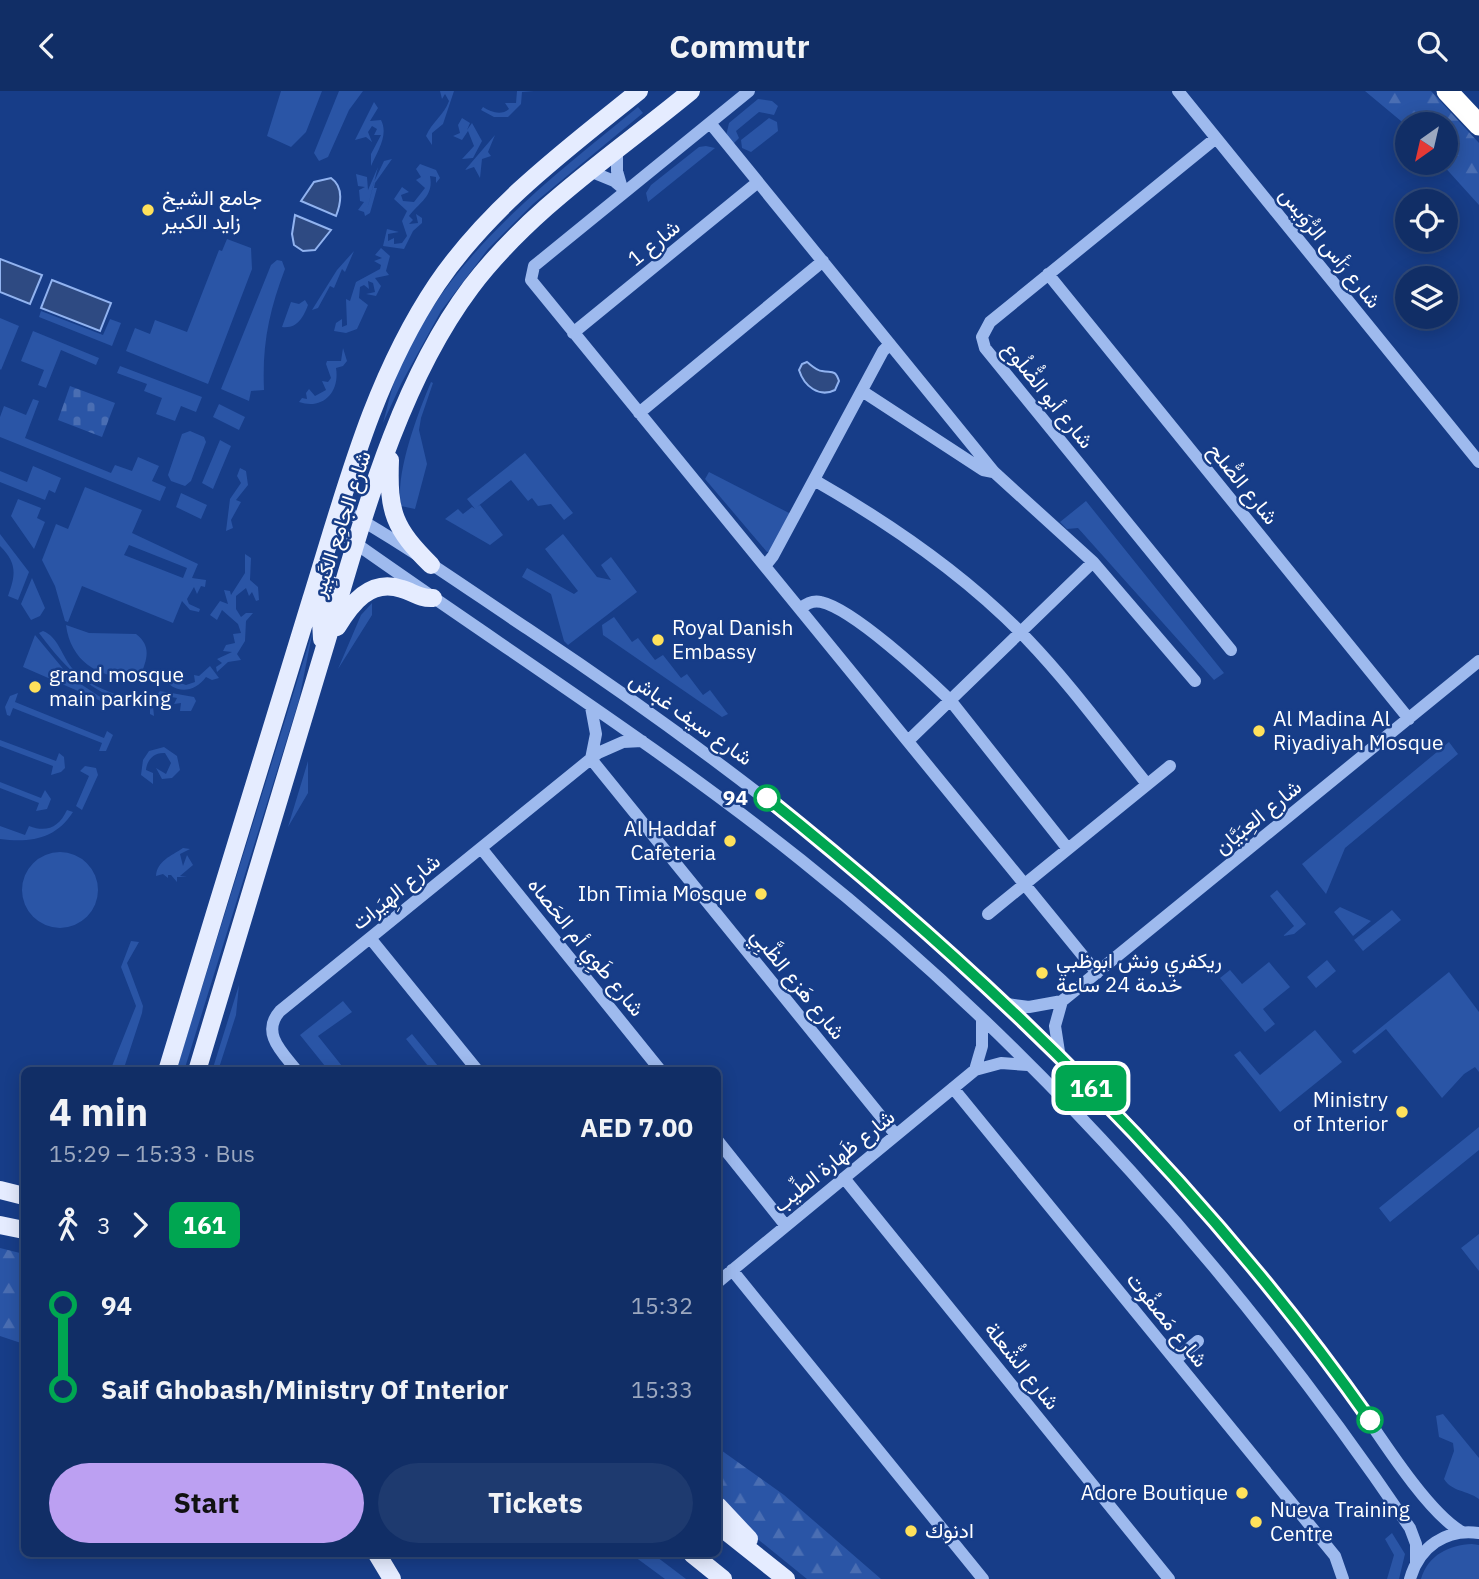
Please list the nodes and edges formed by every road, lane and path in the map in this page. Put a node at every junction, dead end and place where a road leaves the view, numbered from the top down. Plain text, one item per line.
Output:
1 (639, 91) edge
2 (691, 91) edge
3 (749, 91) edge
4 (1178, 91) edge
5 (1447, 91) edge
6 (710, 123) junction
7 (1479, 125) edge
8 (1216, 138) junction
9 (617, 152) junction
10 (592, 172) junction
11 (758, 182) junction
12 (623, 188) junction
13 (823, 261) junction
14 (1048, 274) junction
15 (573, 333) junction
16 (890, 344) junction
17 (862, 391) junction
18 (639, 413) junction
19 (390, 447) junction
20 (1479, 462) edge
21 (993, 472) junction
22 (814, 480) junction
23 (351, 514) junction
24 (345, 536) junction
25 (1093, 562) junction
26 (431, 565) junction
27 (765, 566) junction
28 (433, 599) junction
29 (801, 608) junction
30 (1020, 632) junction
31 (324, 648) junction
32 (1231, 650) dead end
33 (1479, 661) edge
34 (1195, 681) dead end
35 (950, 701) junction
36 (591, 707) junction
37 (1409, 719) junction
38 (642, 741) junction
39 (908, 741) junction
40 (591, 759) junction
41 (1170, 766) dead end
42 (1147, 784) junction
43 (481, 848) junction
44 (1068, 849) junction
45 (1026, 883) junction
46 (988, 914) dead end
47 (370, 938) junction
48 (1097, 972) junction
49 (1062, 1002) junction
50 (1007, 1004) junction
51 (982, 1020) junction
52 (1060, 1055) junction
53 (1028, 1065) junction
54 (168, 1067) edge
55 (198, 1067) edge
56 (294, 1067) edge
57 (475, 1067) edge
58 (658, 1067) edge
59 (975, 1070) junction
60 (953, 1088) junction
61 (896, 1135) junction
62 (721, 1145) edge
63 (844, 1178) junction
64 (0, 1190) edge
65 (21, 1195) edge
66 (0, 1224) edge
67 (786, 1226) junction
68 (21, 1229) edge
69 (732, 1270) junction
70 (721, 1279) edge
71 (1198, 1341) dead end
72 (1175, 1360) junction
73 (721, 1509) edge
74 (721, 1527) edge
75 (1462, 1532) junction
76 (1478, 1533) edge
77 (379, 1557) edge
78 (696, 1557) edge
79 (762, 1560) junction
80 (1416, 1562) junction
81 (392, 1579) edge
82 (723, 1579) edge
83 (786, 1579) edge
84 (983, 1579) edge
85 (1169, 1579) edge
86 (1343, 1579) edge
87 (1410, 1579) edge

1 - 23 main road, شارع الجامِع الكَبِير
2 - 9 main road, شارع الجامِع الكَبِير
3 - 6 street
4 - 8 street, شارع رَأس الرُّوَيس
5 - 7 highway
6 - 11 street
6 - 12 street
8 - 14 street, شارع أبو الضُّلُوع
8 - 20 street, شارع رَأس الرُّوَيس
9 - 10 main road, شارع الجامِع الكَبِير
9 - 12 street
10 - 12 street
10 - 19 main road, شارع الجامِع الكَبِير
11 - 13 street
11 - 15 street, شارع 1
12 - 15 street
13 - 16 street
13 - 18 street
14 - 32 street, شارع أبو الضُّلُوع
14 - 37 street, شارع الصُّلح
15 - 18 street
16 - 17 street
16 - 21 street
17 - 21 street
17 - 22 street
18 - 27 street
19 - 23 main road, شارع الجامِع الكَبِير
19 - 26 main road
21 - 25 street
22 - 27 street
22 - 30 street
23 - 24 main road
23 - 24 main road, شارع الجامِع الكَبِير
23 - 26 street, شارع سيف غباش
24 - 28 street
24 - 31 main road, شارع الجامِع الكَبِير
24 - 54 main road, شارع الجامِع الكَبِير
25 - 30 street
25 - 34 street
26 - 50 street, شارع سيف غباش
27 - 29 street
28 - 31 main road
28 - 36 street
29 - 35 street
29 - 39 street
30 - 35 street
30 - 42 street
31 - 55 main road, شارع الجامِع الكَبِير
33 - 37 street, شارع العِبَيَّان
35 - 39 street
35 - 44 street
36 - 38 street
36 - 40 street
37 - 48 street, شارع العِبَيَّان
38 - 40 street, شارع الهِيَرات
38 - 51 street
39 - 45 street
40 - 43 street, شارع الهِيَرات
40 - 61 street, شارع هَزع الظَّبِي
41 - 42 street
42 - 44 street
43 - 47 street, شارع الهِيَرات
43 - 58 street, شارع طَوِي أم الحَصاه
44 - 45 street
45 - 46 street
45 - 48 street
47 - 56 street, شارع الهِيَرات
47 - 57 street
48 - 49 street, شارع العِبَيَّان
49 - 50 street
49 - 52 street
50 - 52 street, شارع سيف غباش
51 - 53 street
51 - 59 street
52 - 75 street, شارع سيف غباش
53 - 59 street, شارع ظَهارة الطِّيب
53 - 80 street
59 - 60 street, شارع ظَهارة الطِّيب
60 - 61 street, شارع ظَهارة الطِّيب
60 - 72 street, شارع مَصفُوت
61 - 63 street, شارع ظَهارة الطِّيب
62 - 67 street
63 - 67 street, شارع ظَهارة الطِّيب
63 - 85 street, شارع الشُّعلة
64 - 65 main road
66 - 68 main road
67 - 69 street, شارع ظَهارة الطِّيب
69 - 70 street, شارع ظَهارة الطِّيب
69 - 84 street
71 - 72 street
72 - 86 street, شارع مَصفُوت
73 - 79 main road
74 - 79 main road
75 - 76 street
75 - 80 street
77 - 81 main road
78 - 82 main road
79 - 83 main road
80 - 87 street

